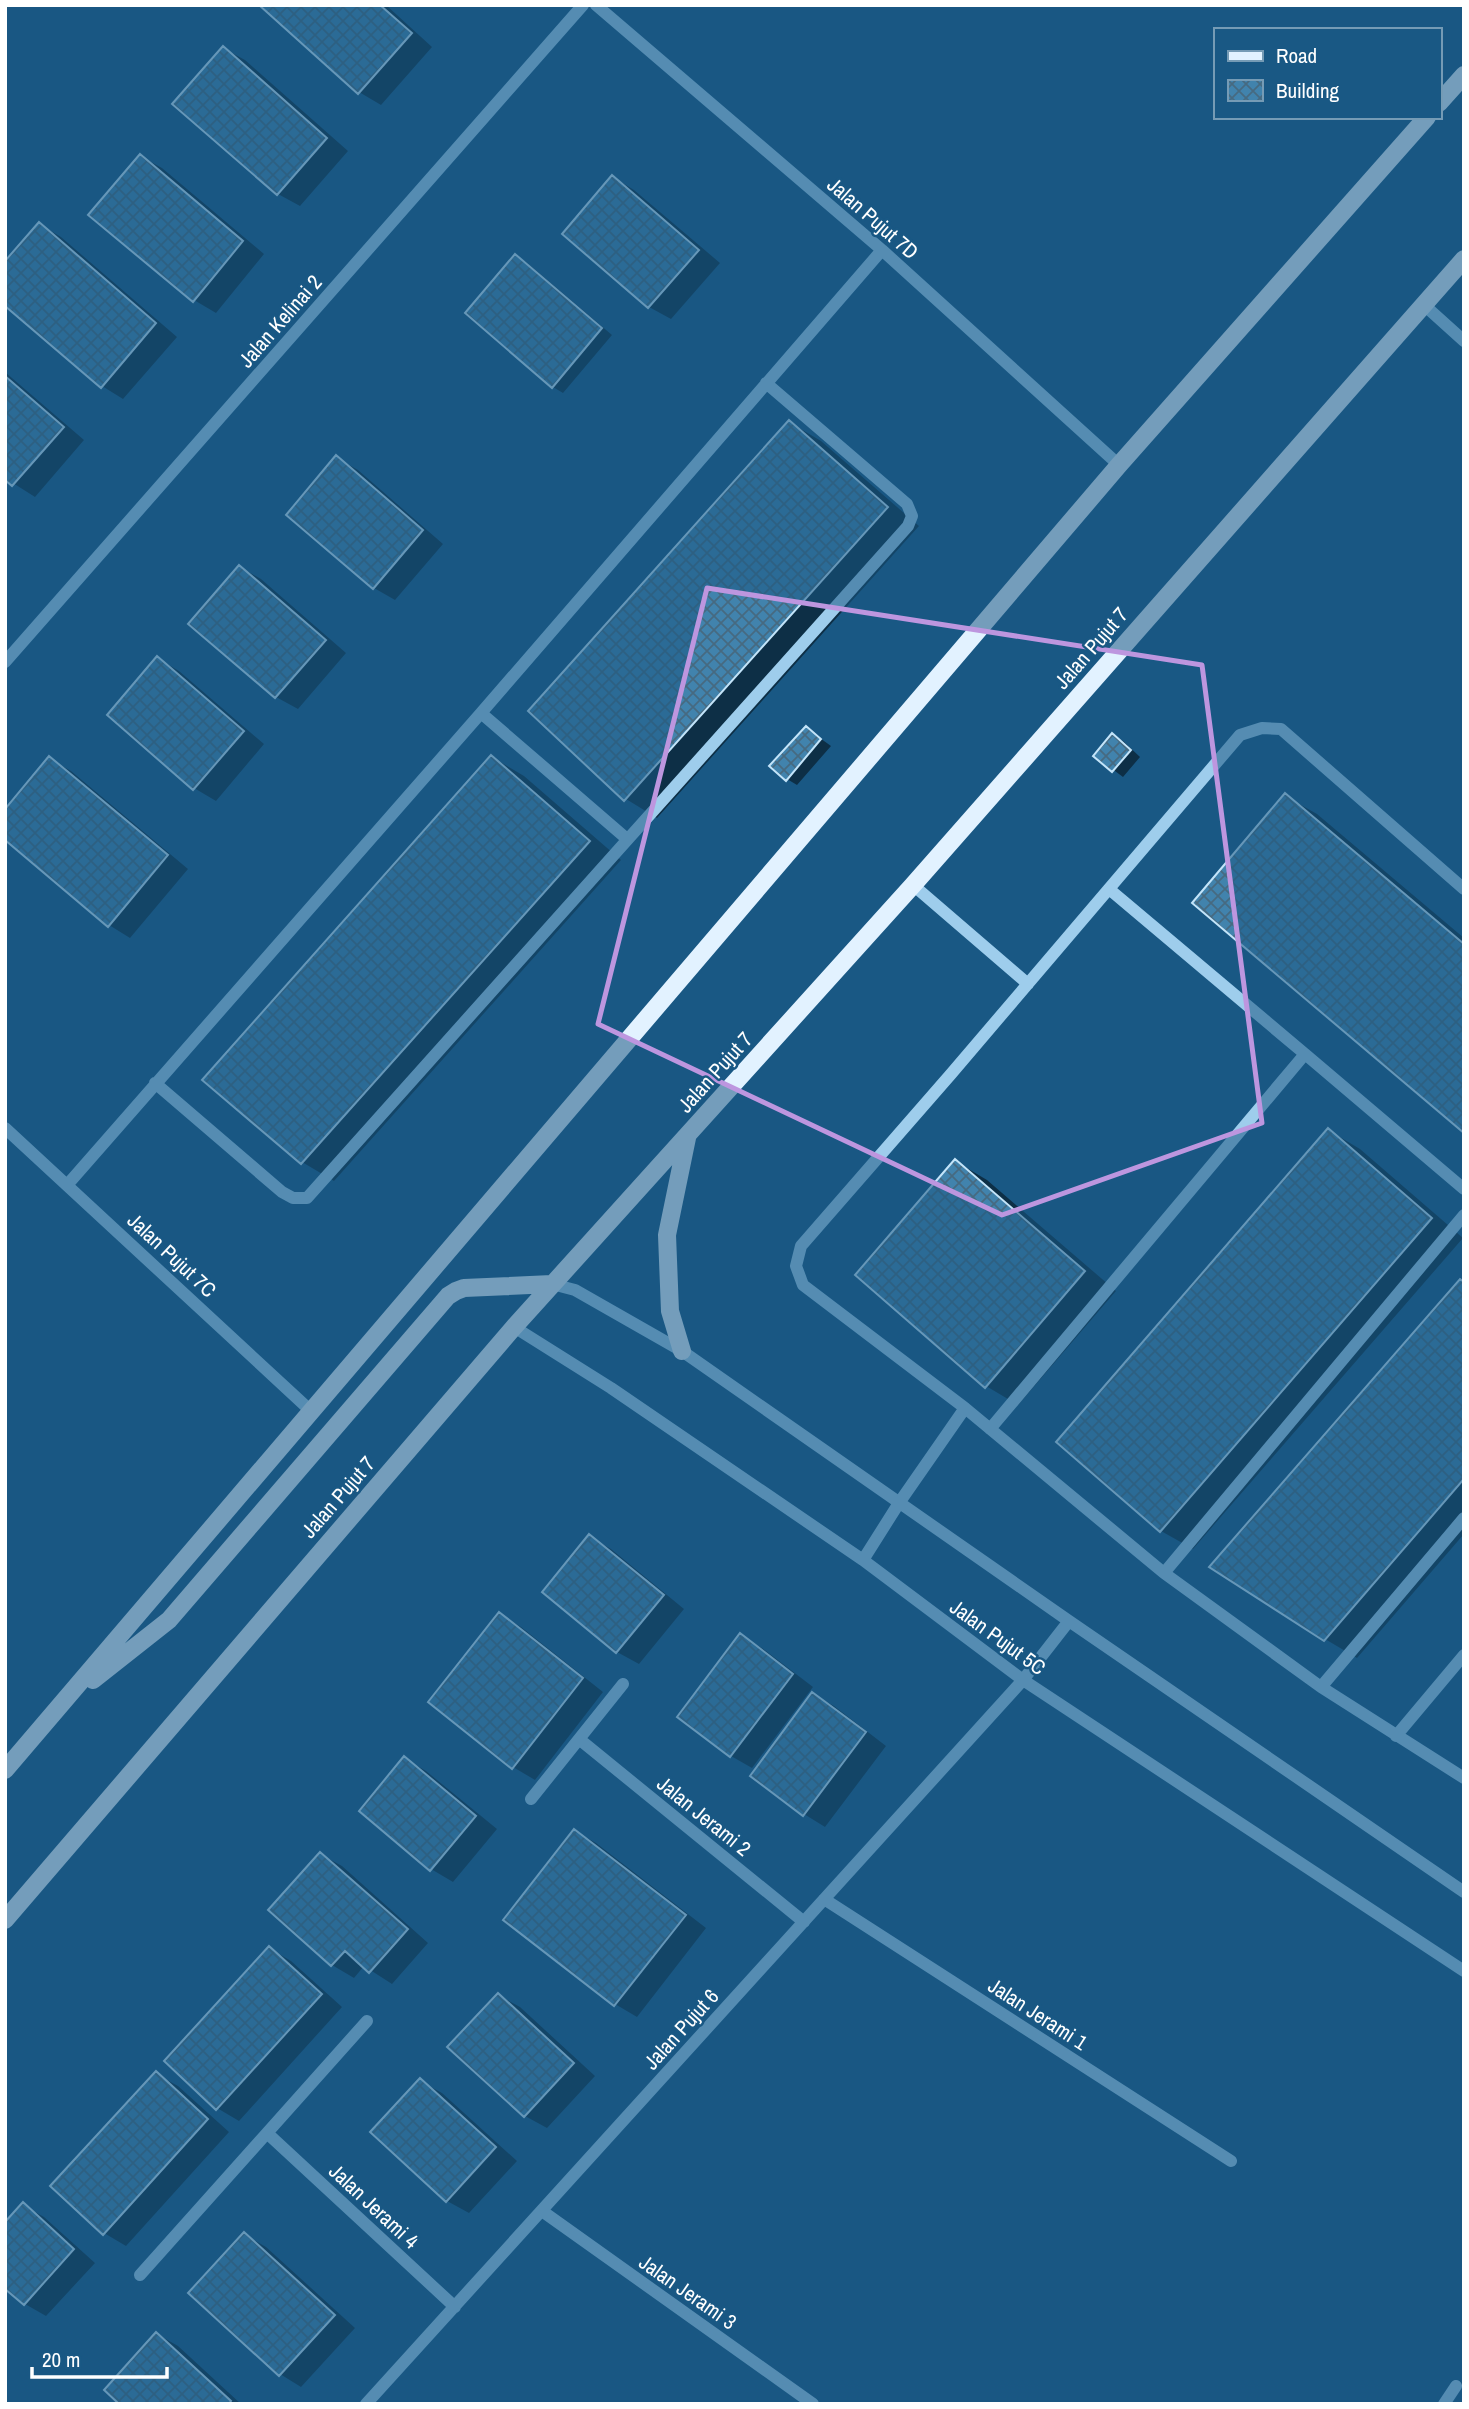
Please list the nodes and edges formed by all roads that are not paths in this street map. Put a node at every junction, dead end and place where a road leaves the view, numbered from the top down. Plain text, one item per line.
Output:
1 (583, 5) edge
2 (596, 5) edge
3 (1464, 75) edge
4 (1441, 101) edge
5 (1425, 119) edge
6 (882, 250) junction
7 (1464, 259) edge
8 (1423, 304) junction
9 (1464, 341) edge
10 (766, 383) junction
11 (1119, 465) junction
12 (5, 662) edge
13 (481, 713) junction
14 (627, 839) junction
15 (913, 886) junction
16 (1109, 889) junction
17 (1464, 889) edge
18 (1028, 984) junction
19 (1305, 1054) junction
20 (155, 1083) junction
21 (5, 1128) edge
22 (687, 1138) junction
23 (68, 1184) junction
24 (1464, 1189) edge
25 (1464, 1215) edge
26 (552, 1284) junction
27 (514, 1326) junction
28 (682, 1351) junction
29 (965, 1408) junction
30 (312, 1412) junction
31 (990, 1429) junction
32 (899, 1503) junction
33 (1464, 1518) edge
34 (863, 1560) junction
35 (1164, 1573) junction
36 (1069, 1621) junction
37 (1464, 1655) edge
38 (1023, 1680) junction
39 (623, 1684) dead end
40 (1321, 1687) junction
41 (62, 1704) junction
42 (1396, 1736) junction
43 (579, 1739) junction
44 (5, 1770) edge
45 (1464, 1778) edge
46 (531, 1800) dead end
47 (1464, 1892) edge
48 (824, 1899) junction
49 (5, 1920) edge
50 (804, 1922) junction
51 (1464, 1971) edge
52 (366, 2021) dead end
53 (267, 2133) junction
54 (1231, 2161) dead end
55 (541, 2211) junction
56 (140, 2275) dead end
57 (455, 2307) junction
58 (1456, 2386) dead end
59 (366, 2404) edge
60 (813, 2404) edge
61 (1444, 2404) edge

1 - 12 street, Jalan Kelinai 2
2 - 6 street, Jalan Pujut 7D
3 - 4 main road
5 - 11 main road
6 - 10 street
6 - 11 street, Jalan Pujut 7D
7 - 8 main road, Jalan Pujut 7
8 - 9 street
8 - 15 main road, Jalan Pujut 7
10 - 13 street
10 - 14 street
11 - 30 main road
13 - 14 street
13 - 20 street
14 - 20 street
15 - 18 street
15 - 22 main road, Jalan Pujut 7
16 - 17 street
16 - 18 street
16 - 19 street
18 - 29 street
19 - 24 street
19 - 31 street
20 - 23 street
21 - 23 street, Jalan Pujut 7C
22 - 26 main road, Jalan Pujut 7
22 - 28 main road
23 - 30 street, Jalan Pujut 7C
25 - 35 street
26 - 27 main road, Jalan Pujut 7
26 - 28 street
26 - 41 main road
27 - 34 street, Jalan Pujut 5C
27 - 49 main road, Jalan Pujut 7
28 - 32 street
29 - 31 street
29 - 32 street
30 - 41 main road
31 - 35 street
32 - 34 street
32 - 36 street
33 - 40 street
34 - 38 street, Jalan Pujut 5C
35 - 40 street
36 - 38 street, Jalan Pujut 6
36 - 47 street
37 - 42 street
38 - 48 street, Jalan Pujut 6
38 - 51 street, Jalan Pujut 5C
39 - 43 street
40 - 42 street
41 - 44 main road
42 - 45 street
43 - 46 street
43 - 50 street, Jalan Jerami 2
48 - 50 street, Jalan Pujut 6
48 - 54 street, Jalan Jerami 1
50 - 55 street, Jalan Pujut 6
52 - 53 street
53 - 56 street
53 - 57 street, Jalan Jerami 4
55 - 57 street, Jalan Pujut 6
55 - 60 street, Jalan Jerami 3
57 - 59 street, Jalan Pujut 6
58 - 61 street

